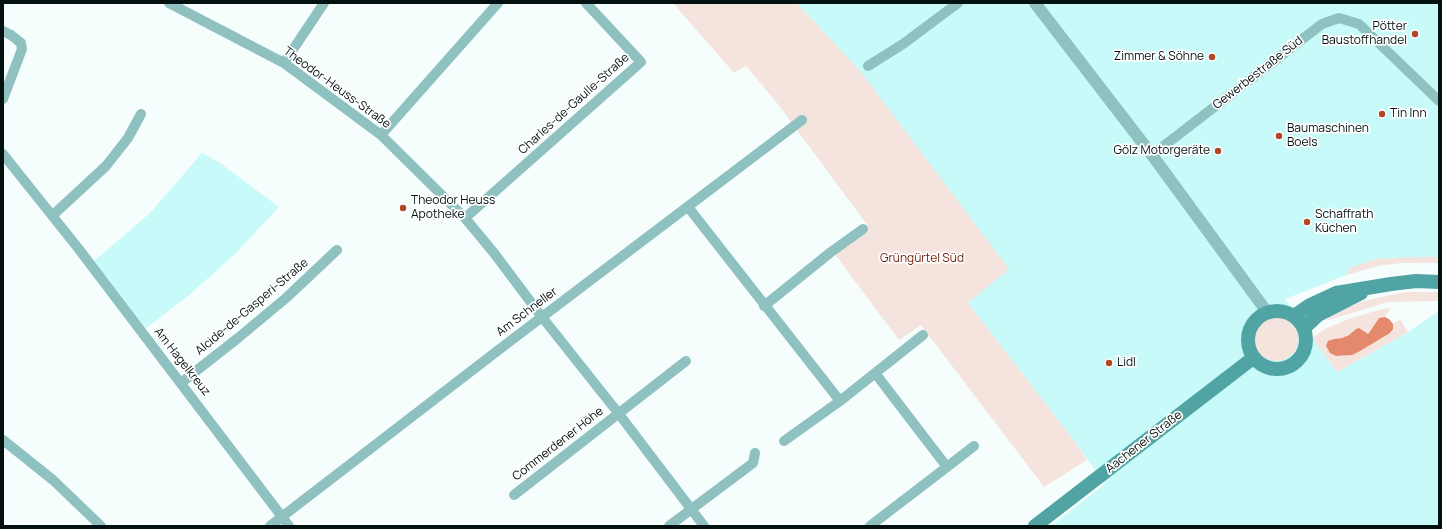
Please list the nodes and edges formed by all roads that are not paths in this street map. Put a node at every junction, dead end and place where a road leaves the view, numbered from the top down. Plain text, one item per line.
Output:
1 (169, 3) edge
2 (324, 3) edge
3 (498, 3) edge
4 (586, 3) edge
5 (958, 3) edge
6 (1035, 3) edge
7 (182, 6) edge
8 (3, 31) edge
9 (284, 63) junction
10 (868, 66) dead end
11 (3, 99) edge
12 (1439, 101) edge
13 (141, 114) dead end
14 (802, 120) dead end
15 (381, 135) junction
16 (3, 154) edge
17 (1152, 155) junction
18 (688, 207) junction
19 (52, 215) junction
20 (465, 218) junction
21 (863, 229) dead end
22 (337, 250) dead end
23 (1439, 282) edge
24 (1373, 287) junction
25 (764, 306) junction
26 (1267, 312) junction
27 (1294, 316) junction
28 (542, 317) junction
29 (1304, 328) junction
30 (923, 335) dead end
31 (1253, 358) junction
32 (686, 361) dead end
33 (875, 373) junction
34 (182, 382) junction
35 (840, 401) junction
36 (619, 414) junction
37 (3, 440) edge
38 (784, 441) dead end
39 (974, 446) dead end
40 (755, 453) dead end
41 (946, 467) junction
42 (514, 495) dead end
43 (691, 510) junction
44 (282, 517) junction
45 (101, 526) edge
46 (270, 526) edge
47 (289, 526) edge
48 (669, 526) edge
49 (704, 526) edge
50 (870, 526) edge
51 (1035, 526) edge

1 - 7 street, Theodor-Heuss-Straße
2 - 9 street
3 - 15 street
4 - 20 street, Charles-de-Gaulle-Straße
5 - 10 street
6 - 17 street
7 - 9 street, Theodor-Heuss-Straße
8 - 11 street
9 - 15 street, Theodor-Heuss-Straße
12 - 17 street, Gewerbestraße Süd
13 - 19 street
14 - 18 street, Am Schneller
15 - 20 street, Theodor-Heuss-Straße
16 - 19 street, Am Hagelkreuz
17 - 26 street
18 - 25 street
18 - 28 street, Am Schneller
19 - 34 street, Am Hagelkreuz
20 - 28 street, Theodor-Heuss-Straße
21 - 25 street
22 - 34 street, Alcide-de-Gasperi-Straße
23 - 24 main road
24 - 27 main road
24 - 29 main road
25 - 35 street
26 - 27 main road
26 - 31 main road
27 - 29 main road
28 - 36 street, Commerdener Höhe
28 - 44 street, Am Schneller
29 - 31 main road
30 - 33 street
31 - 51 main road, Aachener Straße
32 - 36 street, Commerdener Höhe
33 - 35 street
33 - 41 street
34 - 44 street, Am Hagelkreuz
35 - 38 street
36 - 42 street, Commerdener Höhe
36 - 43 street, Commerdener Höhe
37 - 45 street
39 - 41 street
40 - 43 street
41 - 50 street
43 - 48 street
43 - 49 street, Commerdener Höhe
44 - 46 street, Am Schneller
44 - 47 street, Am Hagelkreuz

